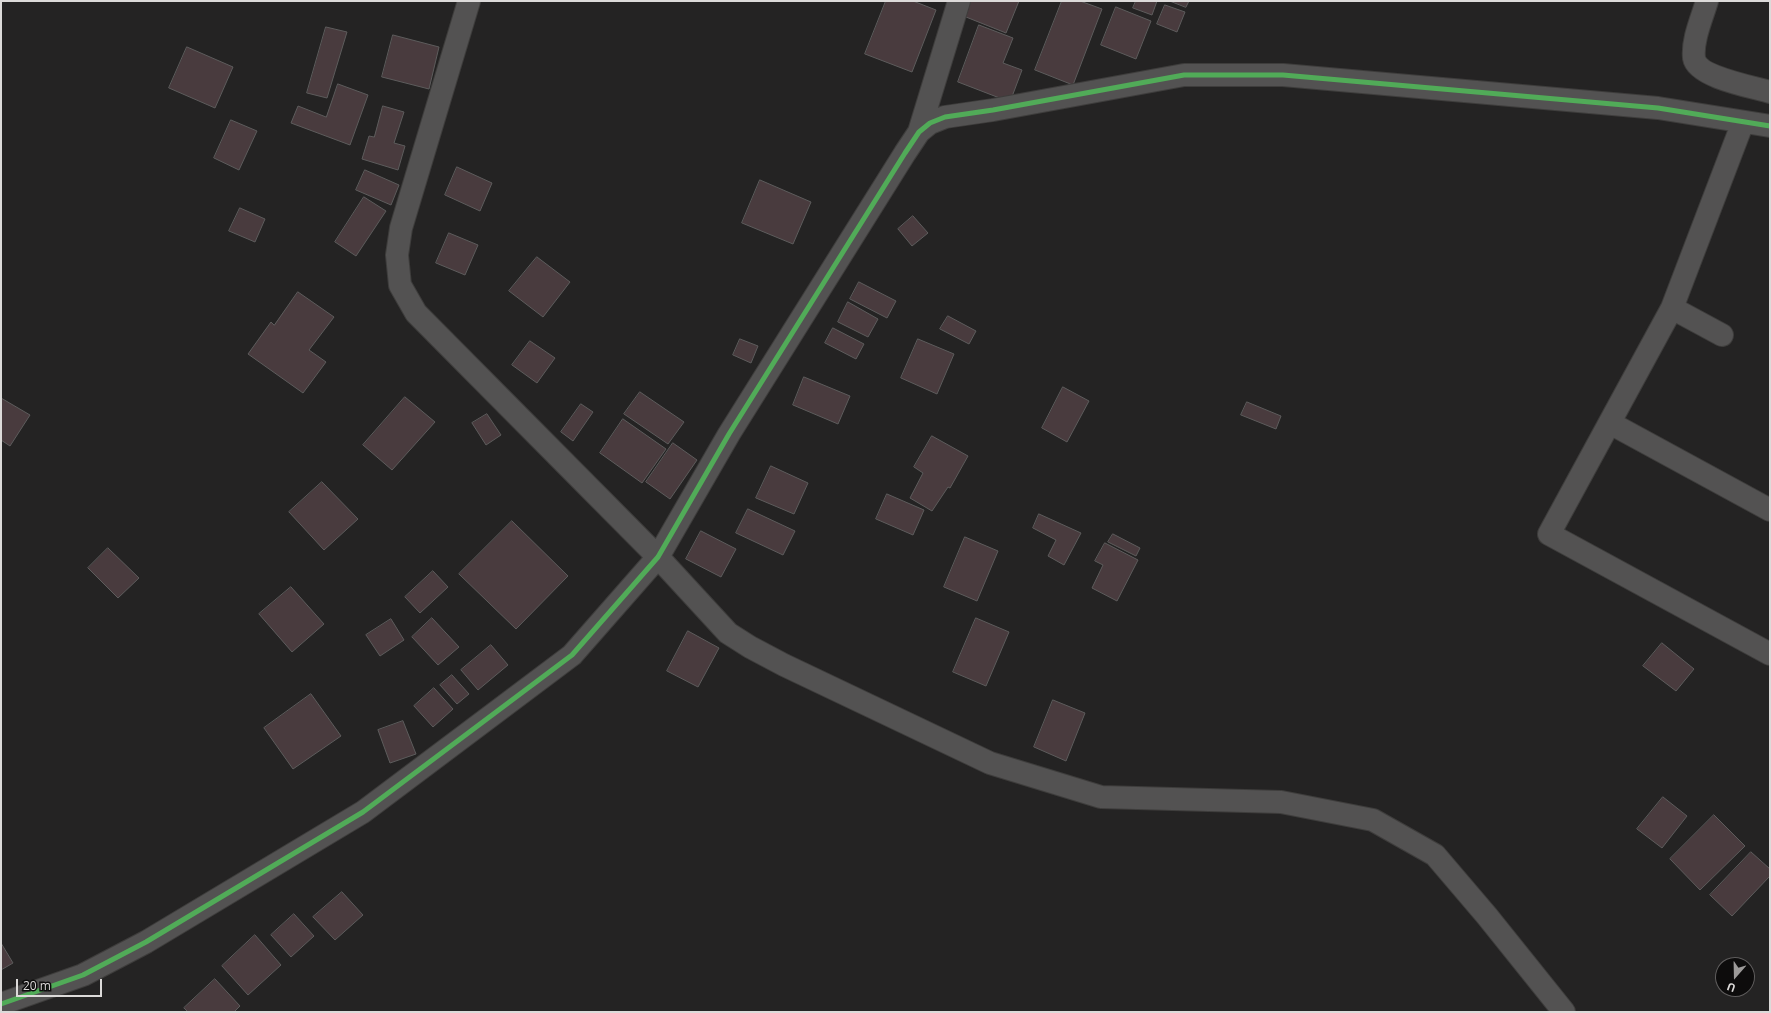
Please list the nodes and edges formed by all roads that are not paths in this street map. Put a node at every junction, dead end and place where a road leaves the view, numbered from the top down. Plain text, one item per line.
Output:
1 (469, 1) edge
2 (959, 1) edge
3 (1707, 1) edge
4 (1770, 92) edge
5 (1743, 122) junction
6 (1770, 126) edge
7 (919, 132) junction
8 (1672, 308) junction
9 (1722, 335) dead end
10 (1610, 423) junction
11 (1770, 510) edge
12 (658, 557) junction
13 (1770, 654) edge
14 (1, 1004) edge
15 (1564, 1012) edge

1 - 12 street
2 - 7 street
3 - 4 street
5 - 6 street
5 - 7 street
5 - 8 street
7 - 12 street
8 - 9 street
8 - 10 street
10 - 11 street
10 - 13 street
12 - 14 street
12 - 15 street

